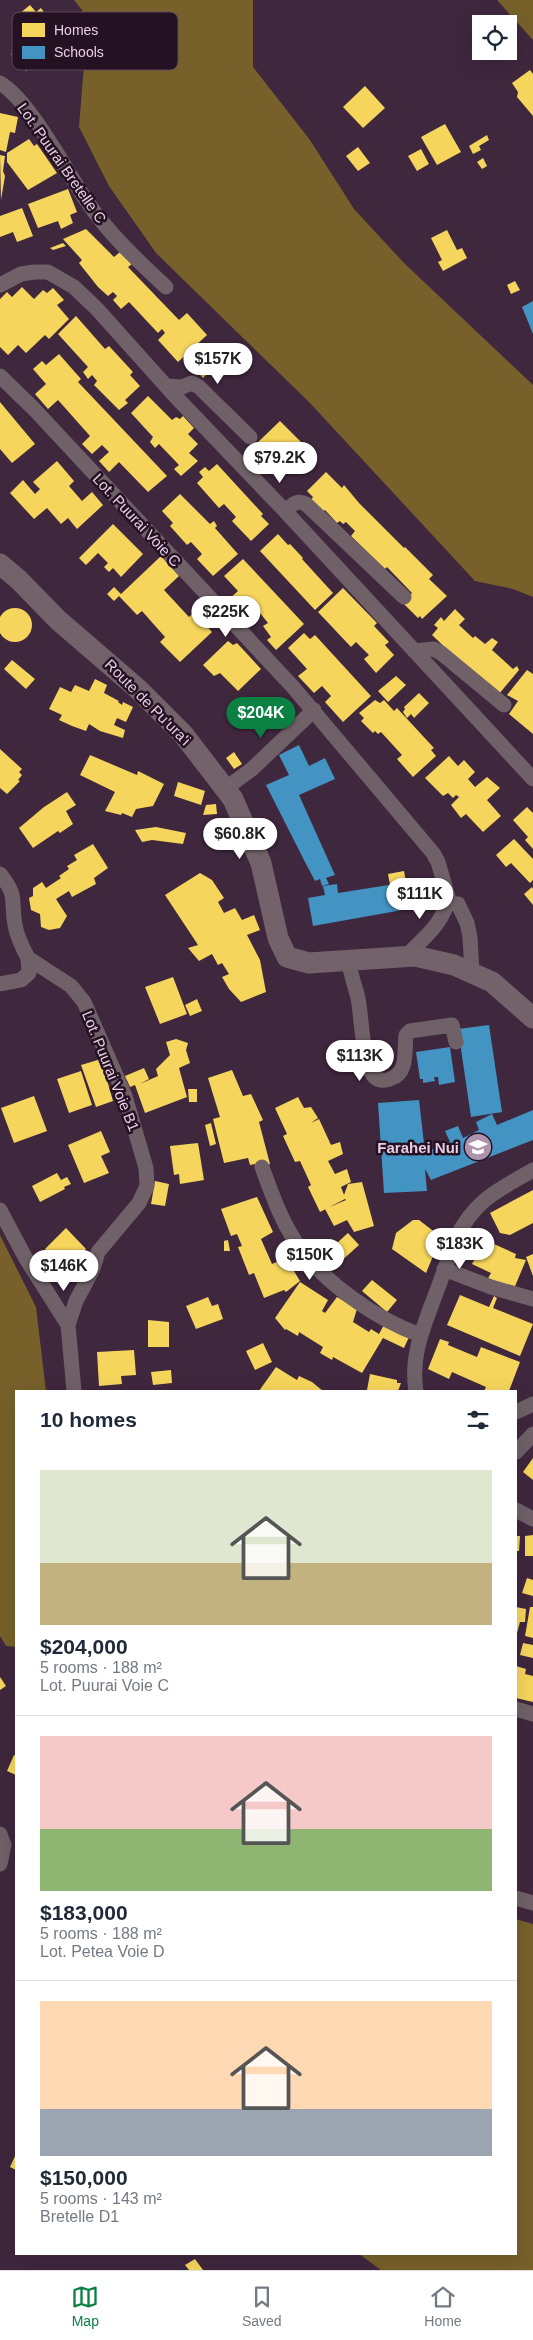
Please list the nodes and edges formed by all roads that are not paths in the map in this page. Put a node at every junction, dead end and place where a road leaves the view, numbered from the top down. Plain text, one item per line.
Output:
1 (0, 83) edge
2 (0, 285) edge
3 (166, 287) dead end
4 (0, 376) edge
5 (166, 386) junction
6 (250, 437) dead end
7 (285, 510) junction
8 (0, 564) edge
9 (404, 597) dead end
10 (414, 651) junction
11 (504, 705) dead end
12 (314, 710) junction
13 (533, 779) edge
14 (225, 789) junction
15 (0, 874) edge
16 (450, 903) junction
17 (406, 957) junction
18 (28, 958) junction
19 (349, 960) junction
20 (472, 972) junction
21 (0, 984) edge
22 (533, 1018) edge
23 (456, 1042) dead end
24 (262, 1167) dead end
25 (533, 1170) edge
26 (0, 1210) edge
27 (444, 1269) junction
28 (533, 1298) edge
29 (68, 1325) junction
30 (420, 1335) junction
31 (74, 1390) edge
32 (416, 1390) edge
33 (533, 1404) edge
34 (517, 1412) edge
35 (533, 1434) edge
36 (517, 1451) edge
37 (517, 1511) edge
38 (533, 1519) edge
39 (517, 1709) edge
40 (533, 1714) edge
41 (0, 1834) edge
42 (0, 1864) edge
43 (517, 1898) edge
44 (533, 1903) edge

1 - 3 street, Lot. Puurai Bretelle C
2 - 5 street
4 - 12 street, Lot. Puurai Voie C
5 - 6 street
5 - 7 street
7 - 9 street
7 - 10 street
8 - 14 main road, Route de Pu'ura'i
10 - 11 street
10 - 13 street
12 - 14 street
12 - 16 street, Lot. Puurai Voie C
14 - 19 main road, Route de Pu'ura'i
15 - 18 street
16 - 17 street
16 - 20 street, Lot. Puurai Voie C
17 - 19 main road, Route de Pu'ura'i
17 - 20 main road, Route de Pu'ura'i
18 - 21 street
18 - 29 street, Lot. Puurai Voie B1
19 - 23 street
20 - 22 main road, Route de Pu'ura'i
24 - 30 street
25 - 27 street
26 - 29 street, Lot. Puurai Voie B1
27 - 28 street
27 - 30 street
29 - 31 street, Lot. Puurai Voie B1
30 - 32 street
33 - 34 street
35 - 36 street
37 - 38 street
39 - 40 street
41 - 42 street
43 - 44 street

